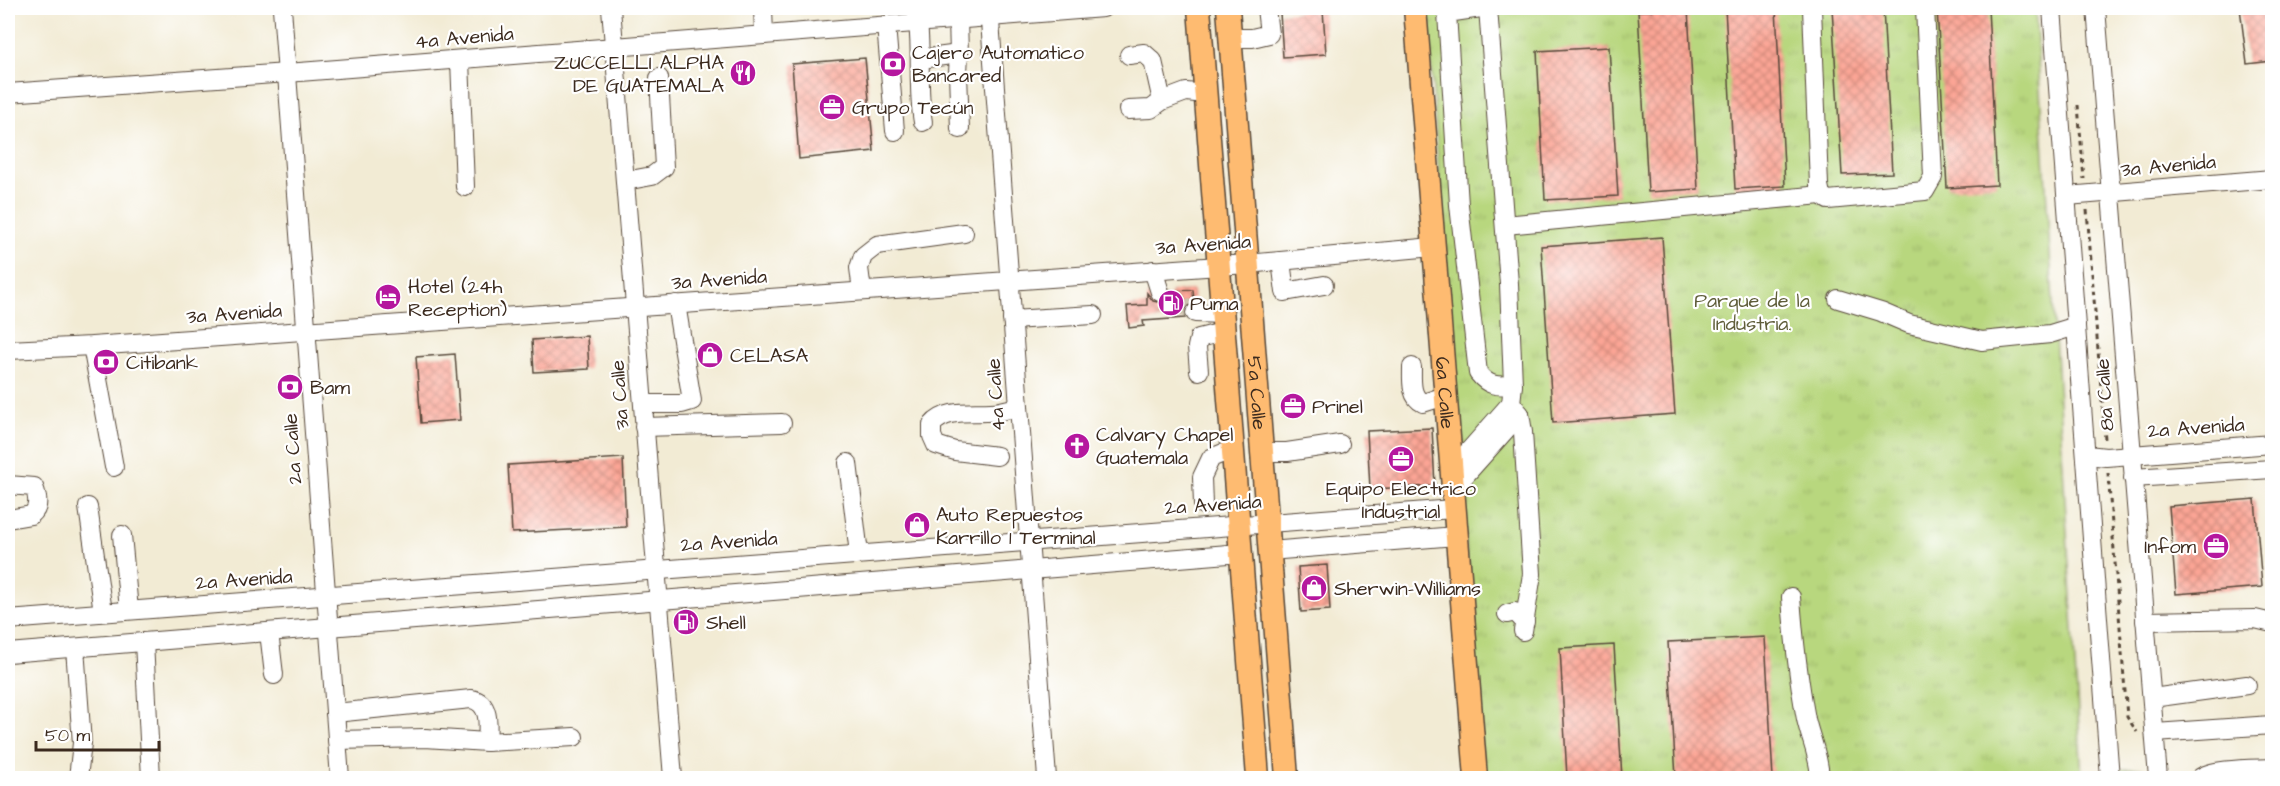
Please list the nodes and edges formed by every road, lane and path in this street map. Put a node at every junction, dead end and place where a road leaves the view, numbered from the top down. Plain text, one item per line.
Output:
1 (282, 8) edge
2 (611, 8) edge
3 (763, 8) edge
4 (1103, 8) edge
5 (1199, 8) edge
6 (1228, 8) edge
7 (1266, 8) edge
8 (1481, 8) edge
9 (1488, 8) edge
10 (1812, 8) edge
11 (1925, 8) edge
12 (2052, 8) edge
13 (2096, 8) edge
14 (1415, 9) edge
15 (989, 12) edge
16 (1447, 13) junction
17 (958, 19) junction
18 (918, 22) junction
19 (886, 25) junction
20 (764, 35) junction
21 (1230, 38) junction
22 (614, 47) junction
23 (959, 54) junction
24 (1130, 55) dead end
25 (921, 59) junction
26 (460, 60) junction
27 (287, 74) junction
28 (658, 78) dead end
29 (8, 93) edge
30 (1206, 94) junction
31 (1162, 101) junction
32 (2078, 101) dead end
33 (1128, 110) dead end
34 (923, 122) dead end
35 (960, 129) dead end
36 (895, 131) dead end
37 (2272, 179) edge
38 (624, 181) junction
39 (465, 187) dead end
40 (2111, 192) junction
41 (1821, 195) junction
42 (2085, 195) junction
43 (2067, 196) junction
44 (1505, 225) junction
45 (964, 232) dead end
46 (1433, 247) junction
47 (1281, 261) junction
48 (1247, 264) junction
49 (1219, 266) junction
50 (1153, 270) junction
51 (1009, 281) junction
52 (1324, 285) dead end
53 (862, 291) junction
54 (1160, 292) tunnel mouth
55 (1838, 299) dead end
56 (676, 304) junction
57 (635, 307) junction
58 (1195, 313) tunnel mouth
59 (1093, 315) dead end
60 (1012, 320) junction
61 (1223, 323) junction
62 (2076, 326) junction
63 (306, 331) junction
64 (92, 346) junction
65 (8, 350) edge
66 (1412, 367) dead end
67 (1199, 370) dead end
68 (1444, 396) junction
69 (1515, 401) junction
70 (643, 404) junction
71 (1018, 407) junction
72 (782, 423) dead end
73 (644, 427) junction
74 (1340, 444) dead end
75 (2272, 444) edge
76 (1233, 449) junction
77 (1261, 452) junction
78 (2087, 455) junction
79 (2131, 455) junction
80 (997, 456) dead end
81 (2106, 457) junction
82 (848, 463) dead end
83 (114, 467) dead end
84 (2272, 470) edge
85 (2133, 478) junction
86 (8, 485) edge
87 (1452, 490) junction
88 (1203, 505) dead end
89 (88, 507) dead end
90 (8, 519) edge
91 (1267, 523) junction
92 (1239, 525) junction
93 (122, 535) dead end
94 (1456, 536) junction
95 (1029, 541) junction
96 (1269, 551) junction
97 (859, 554) junction
98 (1241, 554) junction
99 (656, 570) junction
100 (1031, 570) junction
101 (326, 595) junction
102 (1791, 597) dead end
103 (658, 601) junction
104 (129, 610) junction
105 (103, 612) junction
106 (1507, 614) dead end
107 (8, 620) edge
108 (2145, 621) junction
109 (2272, 623) edge
110 (328, 627) junction
111 (269, 632) junction
112 (144, 642) junction
113 (75, 648) junction
114 (8, 653) edge
115 (274, 675) dead end
116 (2247, 685) dead end
117 (2152, 698) junction
118 (335, 713) junction
119 (2272, 725) edge
120 (2147, 734) junction
121 (574, 737) dead end
122 (337, 740) junction
123 (487, 742) junction
124 (2272, 768) edge
125 (78, 778) edge
126 (151, 778) edge
127 (340, 778) edge
128 (673, 778) edge
129 (1047, 778) edge
130 (1258, 778) edge
131 (1287, 778) edge
132 (1476, 778) edge
133 (1820, 778) edge
134 (2110, 778) edge
135 (2158, 778) edge
136 (2200, 778) edge

1 - 27 street, 2a Calle
2 - 22 street, 3a Calle
3 - 20 street
4 - 15 street, 4a Avenida
5 - 30 main road, 5a Calle
6 - 21 main road, 5a Calle
7 - 21 street
8 - 16 street
9 - 44 street
10 - 41 street
11 - 41 street
12 - 43 street, 8a Calle
13 - 40 street, 8a Calle
14 - 16 street
14 - 46 main road, 6a Calle
15 - 17 street, 4a Avenida
15 - 51 street, 4a Calle
16 - 69 street
17 - 18 street, 4a Avenida
17 - 23 street
18 - 19 street, 4a Avenida
18 - 25 street
19 - 20 street, 4a Avenida
19 - 36 street
20 - 22 street, 4a Avenida
21 - 48 main road, 5a Calle
22 - 26 street, 4a Avenida
22 - 38 street, 3a Calle
23 - 25 street
23 - 35 street
24 - 31 street
25 - 34 street
26 - 27 street, 4a Avenida
26 - 39 street
27 - 29 street, 4a Avenida
27 - 63 street, 2a Calle
28 - 38 street
30 - 31 street
30 - 49 main road, 5a Calle
31 - 33 street
32 - 42 path
37 - 40 street, 3a Avenida
38 - 57 street, 3a Calle
40 - 42 street, 3a Avenida
40 - 79 street, 8a Calle
41 - 44 street
42 - 43 street, 3a Avenida
42 - 81 path
43 - 62 street, 8a Calle
44 - 69 street
45 - 53 street
46 - 47 street, 3a Avenida
46 - 68 main road, 6a Calle
47 - 48 street, 3a Avenida
47 - 52 street
48 - 49 street, 3a Avenida
48 - 77 main road, 5a Calle
49 - 50 street, 3a Avenida
49 - 61 main road, 5a Calle
50 - 51 street, 3a Avenida
50 - 54 street
51 - 53 street, 3a Avenida
51 - 60 street, 4a Calle
53 - 56 street, 3a Avenida
55 - 62 street
56 - 57 street, 3a Avenida
56 - 70 street
57 - 63 street, 3a Avenida
57 - 70 street, 3a Calle
58 - 61 street
59 - 60 street
60 - 71 street, 4a Calle
61 - 67 street
61 - 76 main road, 5a Calle
62 - 78 street, 8a Calle
63 - 64 street, 3a Avenida
63 - 101 street, 2a Calle
64 - 65 street, 3a Avenida
64 - 83 street
66 - 68 street
68 - 87 main road, 6a Calle
69 - 87 street
69 - 106 street
70 - 73 street, 3a Calle
71 - 80 street
71 - 95 street, 4a Calle
72 - 73 street
73 - 99 street, 3a Calle
74 - 77 street
75 - 79 street, 2a Avenida
76 - 88 street
76 - 92 main road, 5a Calle
77 - 91 main road, 5a Calle
78 - 81 street, 2a Avenida
78 - 134 street, 8a Calle
79 - 81 street, 2a Avenida
79 - 85 street, 8a Calle
81 - 120 path
82 - 97 street
84 - 85 street
85 - 108 street, 8a Calle
86 - 90 street
87 - 91 street, 2a Avenida
87 - 94 main road, 6a Calle
89 - 105 street
91 - 92 street, 2a Avenida
91 - 96 main road, 5a Calle
92 - 95 street, 2a Avenida
92 - 98 main road, 5a Calle
93 - 104 street
94 - 96 street
94 - 132 main road, 6a Calle
95 - 97 street, 2a Avenida
95 - 100 street, 4a Calle
96 - 131 main road, 5a Calle
97 - 99 street, 2a Avenida
98 - 100 street
98 - 130 main road, 5a Calle
99 - 101 street, 2a Avenida
99 - 103 street, 3a Calle
100 - 103 street
100 - 129 street, 4a Calle
101 - 104 street, 2a Avenida
101 - 110 street, 2a Calle
102 - 133 street
103 - 110 street
103 - 128 street, 3a Calle
104 - 105 street, 2a Avenida
105 - 107 street, 2a Avenida
108 - 109 street
108 - 117 street, 8a Calle
110 - 111 street
110 - 118 street, 2a Calle
111 - 112 street
111 - 115 street
112 - 113 street
112 - 126 street
113 - 114 street
113 - 125 street
116 - 117 street
117 - 120 street, 8a Calle
118 - 122 street, 2a Calle
118 - 123 street
119 - 120 street
120 - 135 street, 8a Calle
121 - 123 street
122 - 123 street
122 - 127 street, 2a Calle
124 - 136 street

